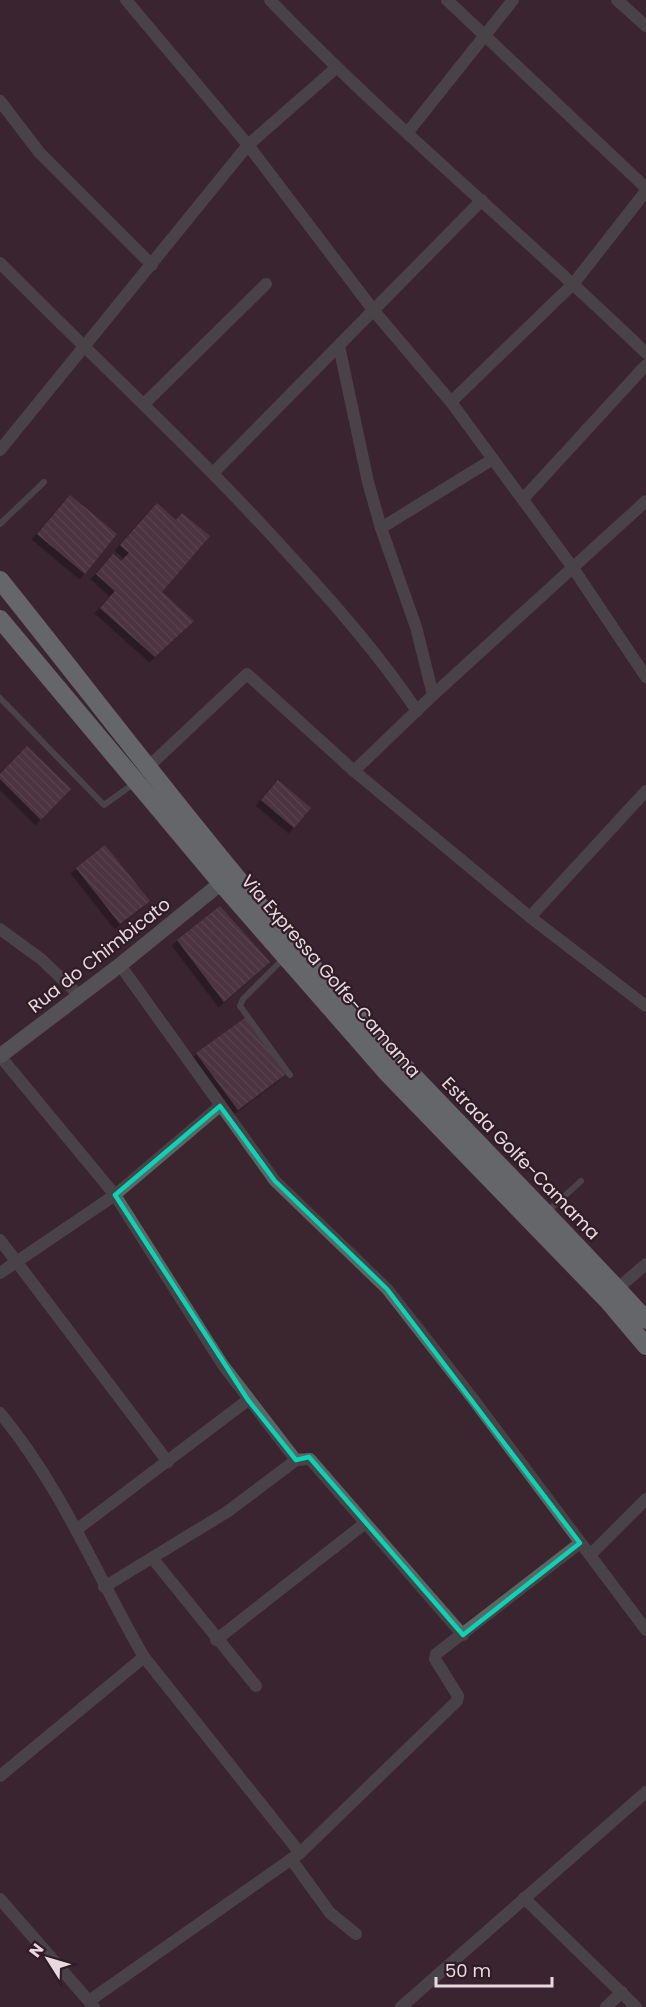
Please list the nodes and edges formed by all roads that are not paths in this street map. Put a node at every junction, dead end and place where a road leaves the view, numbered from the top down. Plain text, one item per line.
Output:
1 (126, 0) edge
2 (270, 0) edge
3 (447, 0) edge
4 (513, 0) edge
5 (617, 0) edge
6 (646, 26) edge
7 (484, 36) junction
8 (336, 68) junction
9 (0, 101) edge
10 (408, 132) junction
11 (248, 145) junction
12 (646, 190) edge
13 (482, 200) junction
14 (0, 263) edge
15 (152, 265) junction
16 (266, 284) dead end
17 (574, 284) junction
18 (374, 311) junction
19 (339, 346) junction
20 (85, 348) junction
21 (646, 354) edge
22 (646, 365) edge
23 (451, 402) junction
24 (144, 404) junction
25 (0, 450) edge
26 (493, 459) junction
27 (214, 472) junction
28 (44, 482) dead end
29 (523, 499) junction
30 (646, 501) edge
31 (0, 524) edge
32 (381, 528) junction
33 (573, 568) junction
34 (0, 580) edge
35 (0, 619) edge
36 (646, 677) edge
37 (433, 695) junction
38 (0, 698) edge
39 (417, 711) junction
40 (148, 767) junction
41 (354, 771) junction
42 (136, 782) junction
43 (646, 791) edge
44 (221, 883) junction
45 (530, 917) junction
46 (271, 918) joint
47 (0, 928) edge
48 (285, 956) junction
49 (120, 965) junction
50 (80, 996) junction
51 (646, 1006) edge
52 (0, 1056) edge
53 (290, 1075) dead end
54 (220, 1106) junction
55 (581, 1181) dead end
56 (115, 1195) junction
57 (546, 1213) junction
58 (0, 1240) edge
59 (16, 1262) junction
60 (645, 1265) edge
61 (0, 1273) edge
62 (617, 1289) junction
63 (646, 1320) edge
64 (646, 1346) edge
65 (248, 1400) junction
66 (0, 1413) edge
67 (296, 1460) junction
68 (168, 1462) junction
69 (646, 1499) edge
70 (364, 1524) junction
71 (76, 1530) junction
72 (580, 1543) junction
73 (590, 1555) junction
74 (153, 1559) junction
75 (104, 1587) junction
76 (646, 1630) edge
77 (463, 1635) junction
78 (216, 1640) junction
79 (144, 1657) junction
80 (256, 1686) dead end
81 (0, 1776) edge
82 (646, 1791) edge
83 (296, 1856) junction
84 (524, 1898) junction
85 (0, 1899) edge
86 (356, 1934) dead end
87 (622, 1992) junction
88 (92, 2004) edge
89 (401, 2007) edge
90 (606, 2007) edge
91 (636, 2007) edge

1 - 11 street
2 - 8 street
3 - 7 street
4 - 7 street
5 - 6 street
7 - 10 street
7 - 12 street
8 - 10 street
8 - 11 street
9 - 15 street
10 - 13 street
11 - 15 street
11 - 18 street
12 - 17 street
13 - 17 street
13 - 18 street
14 - 20 street
15 - 20 street
16 - 24 street
17 - 21 street
17 - 23 street
18 - 19 street
18 - 23 street
19 - 27 street
19 - 32 street
20 - 24 street
20 - 25 street
22 - 29 street
23 - 26 street
24 - 27 street
26 - 29 street
26 - 32 street
27 - 39 street
28 - 31 lane
29 - 33 street
30 - 33 street
32 - 37 street
33 - 36 street
33 - 37 street
34 - 40 highway, Via Expressa Golfe-Camama
35 - 42 highway, Via Expressa Golfe-Camama
37 - 39 street
38 - 42 lane
39 - 41 street
40 - 41 street
40 - 46 highway, Via Expressa Golfe-Camama
41 - 45 street
42 - 44 highway, Via Expressa Golfe-Camama
43 - 45 street
44 - 48 highway, Via Expressa Golfe-Camama
44 - 49 street, Rua do Chimbicato
45 - 51 street
46 - 57 highway, Estrada Golfe-Camama
47 - 50 street
48 - 53 lane
48 - 64 highway, Via Expressa Golfe-Camama
49 - 50 street, Rua do Chimbicato
49 - 54 street
50 - 52 street, Rua do Chimbicato
52 - 56 street
54 - 56 street
54 - 72 street
55 - 57 lane
56 - 59 street
56 - 65 street
57 - 62 highway, Estrada Golfe-Camama
58 - 59 street
59 - 61 street
59 - 68 street
60 - 62 street
62 - 63 highway, Estrada Golfe-Camama
65 - 67 street
65 - 68 street
66 - 71 street
67 - 70 street
67 - 74 street
68 - 71 street
69 - 73 street
70 - 77 street
70 - 78 street
71 - 75 street
72 - 73 street
72 - 77 street
73 - 76 street
74 - 75 street
74 - 78 street
75 - 79 street
77 - 83 street
78 - 80 street
79 - 81 street
79 - 83 street
82 - 84 street
83 - 86 street
83 - 88 street
84 - 87 street
84 - 89 street
85 - 88 street
87 - 90 street
87 - 91 street

